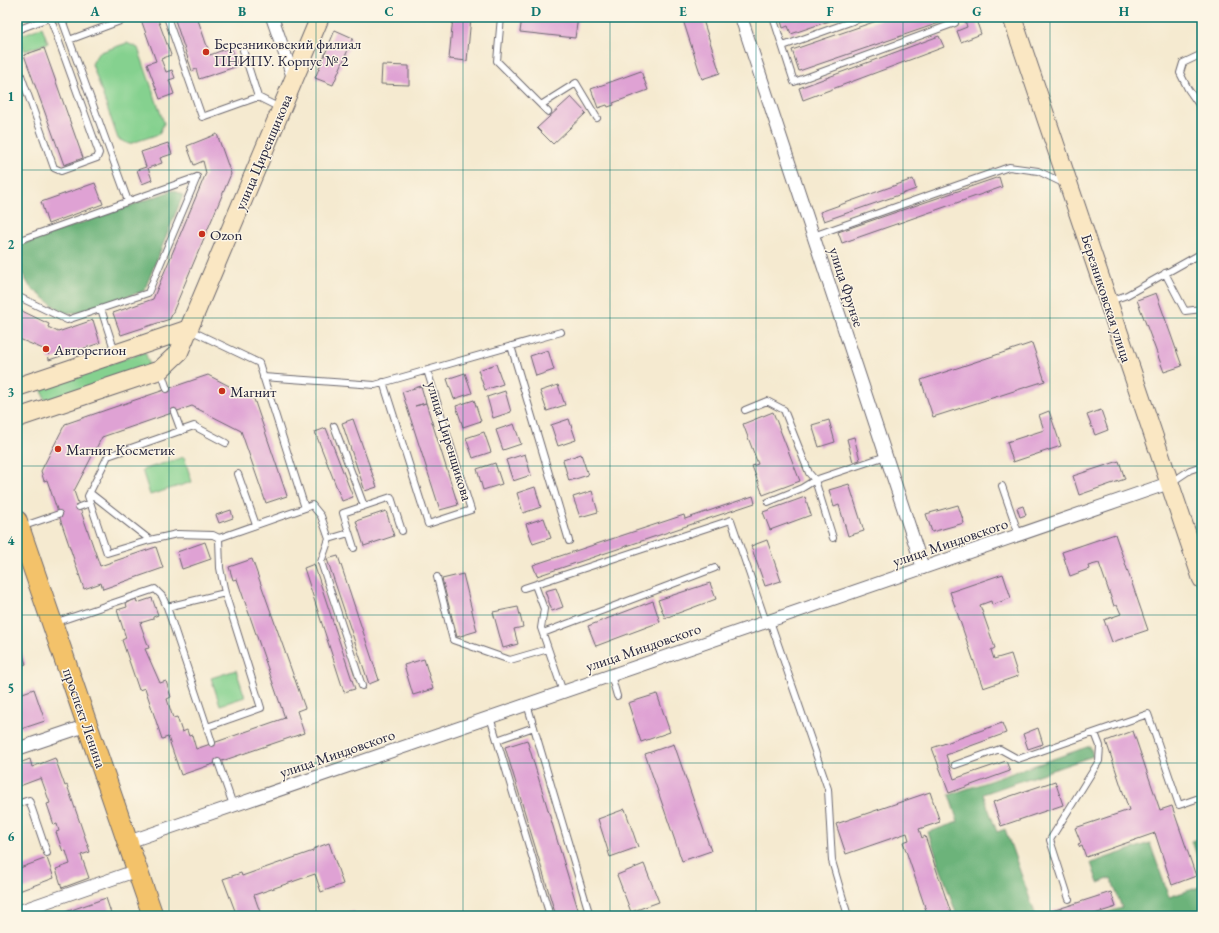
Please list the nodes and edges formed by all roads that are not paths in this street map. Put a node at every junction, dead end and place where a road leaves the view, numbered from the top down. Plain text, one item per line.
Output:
1 (50, 17) edge
2 (61, 17) edge
3 (126, 17) edge
4 (167, 17) edge
5 (272, 17) edge
6 (320, 17) edge
7 (501, 17) edge
8 (741, 17) edge
9 (774, 17) edge
10 (864, 17) edge
11 (953, 17) edge
12 (1012, 17) edge
13 (17, 30) edge
14 (69, 40) junction
15 (783, 46) junction
16 (243, 50) dead end
17 (1202, 54) edge
18 (17, 64) edge
19 (294, 80) junction
20 (258, 97) junction
21 (541, 105) junction
22 (282, 108) junction
23 (1202, 109) edge
24 (548, 112) dead end
25 (597, 118) dead end
26 (1070, 186) junction
27 (128, 201) junction
28 (814, 236) junction
29 (17, 241) edge
30 (1202, 253) edge
31 (1166, 273) junction
32 (17, 296) edge
33 (1108, 301) junction
34 (101, 309) junction
35 (1202, 309) edge
36 (189, 329) junction
37 (561, 332) dead end
38 (511, 346) junction
39 (116, 354) junction
40 (160, 370) junction
41 (427, 370) junction
42 (263, 377) junction
43 (383, 382) junction
44 (17, 387) edge
45 (167, 389) dead end
46 (745, 410) dead end
47 (174, 412) dead end
48 (17, 418) edge
49 (334, 426) dead end
50 (181, 431) junction
51 (226, 443) dead end
52 (886, 456) junction
53 (1202, 466) edge
54 (238, 474) dead end
55 (815, 480) junction
56 (1169, 483) junction
57 (1002, 486) dead end
58 (90, 492) junction
59 (768, 502) dead end
60 (90, 503) junction
61 (364, 506) junction
62 (80, 507) dead end
63 (305, 508) junction
64 (59, 514) dead end
65 (18, 524) edge
66 (256, 525) junction
67 (402, 531) dead end
68 (349, 533) junction
69 (1019, 535) junction
70 (219, 538) junction
71 (833, 538) dead end
72 (329, 539) junction
73 (150, 540) junction
74 (569, 541) dead end
75 (354, 548) dead end
76 (715, 568) dead end
77 (923, 568) junction
78 (437, 577) dead end
79 (1202, 579) edge
80 (536, 585) junction
81 (524, 588) dead end
82 (226, 593) junction
83 (167, 607) junction
84 (768, 622) junction
85 (52, 623) junction
86 (543, 633) junction
87 (548, 649) junction
88 (611, 675) junction
89 (362, 686) dead end
90 (563, 692) junction
91 (617, 696) dead end
92 (527, 704) junction
93 (490, 717) junction
94 (88, 725) junction
95 (207, 727) junction
96 (534, 727) junction
97 (1095, 733) junction
98 (497, 740) junction
99 (212, 743) dead end
100 (18, 747) edge
101 (218, 762) dead end
102 (955, 765) dead end
103 (1202, 797) edge
104 (17, 804) edge
105 (233, 805) junction
106 (128, 842) junction
107 (47, 853) dead end
108 (138, 870) junction
109 (1069, 899) dead end
110 (17, 912) edge
111 (153, 916) edge
112 (550, 916) edge
113 (590, 916) edge
114 (848, 916) edge

1 - 13 lane
1 - 18 lane
2 - 14 lane
3 - 14 lane
4 - 20 lane
5 - 19 street
6 - 19 street, улица Циренщикова
7 - 21 lane
8 - 28 street, улица Фрунзе
9 - 15 lane
10 - 15 lane
11 - 15 lane
12 - 26 street, Березниковская улица
14 - 27 lane
16 - 20 lane
17 - 23 lane
19 - 22 street, улица Циренщикова
20 - 22 lane
21 - 24 lane
21 - 25 lane
22 - 36 street, улица Циренщикова
26 - 28 lane
26 - 33 street, Березниковская улица
27 - 29 lane
27 - 34 lane
28 - 52 street, улица Фрунзе
30 - 31 lane
31 - 33 lane
31 - 35 lane
32 - 34 lane
33 - 56 street, Березниковская улица
34 - 39 lane
36 - 39 street
36 - 40 street, улица Циренщикова
36 - 42 lane
37 - 38 lane
38 - 41 lane
38 - 74 lane
39 - 44 street
40 - 45 lane
40 - 48 street
41 - 43 lane
41 - 43 lane, улица Циренщикова
42 - 43 lane
42 - 63 lane
46 - 55 lane
47 - 50 lane
49 - 61 lane
50 - 51 lane
50 - 58 lane
52 - 55 lane
52 - 77 street, улица Фрунзе
53 - 56 lane
54 - 66 lane
55 - 59 lane
55 - 71 lane
56 - 69 street, улица Миндовского
56 - 79 street, Березниковская улица
57 - 69 lane
58 - 60 lane
58 - 73 lane
60 - 62 lane
60 - 73 lane
61 - 67 lane
61 - 68 lane
63 - 66 lane
63 - 72 lane
64 - 65 lane
65 - 85 main road, проспект Ленина
66 - 70 lane
68 - 72 lane
68 - 75 lane
69 - 77 street, улица Миндовского
70 - 73 lane
70 - 82 lane
72 - 89 lane
76 - 86 lane
77 - 84 street, улица Миндовского
78 - 87 lane
80 - 81 lane
80 - 84 lane
80 - 86 lane
82 - 83 lane
82 - 95 lane
83 - 85 lane
83 - 95 lane
84 - 88 street, улица Миндовского
84 - 114 lane
85 - 94 main road, проспект Ленина
86 - 87 lane
87 - 90 lane
88 - 90 street, улица Миндовского
88 - 91 lane
90 - 92 street, улица Миндовского
92 - 93 street, улица Миндовского
92 - 96 lane
93 - 98 lane
93 - 105 street, улица Миндовского
94 - 100 street
94 - 106 main road, проспект Ленина
95 - 99 lane
96 - 98 lane
96 - 113 lane
97 - 102 lane
97 - 103 lane
97 - 109 lane
98 - 112 lane
101 - 105 lane
104 - 107 lane
105 - 106 street, улица Миндовского
106 - 108 main road, проспект Ленина
108 - 110 street
108 - 111 main road, проспект Ленина

